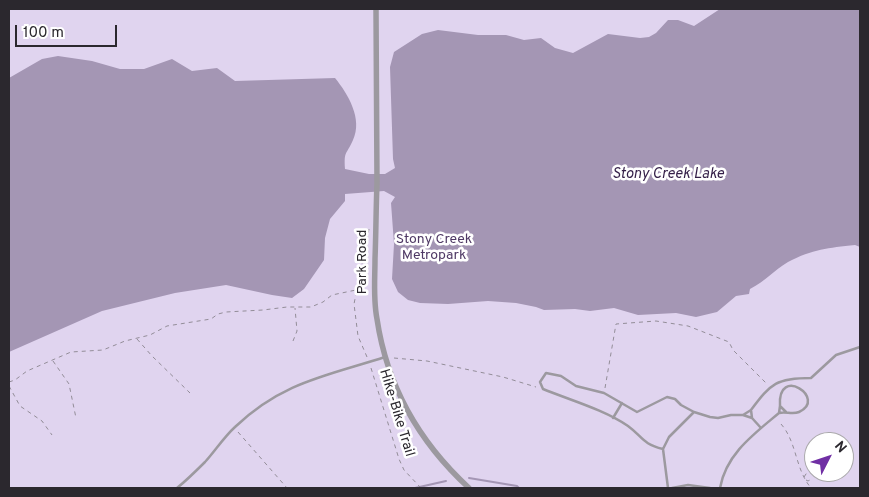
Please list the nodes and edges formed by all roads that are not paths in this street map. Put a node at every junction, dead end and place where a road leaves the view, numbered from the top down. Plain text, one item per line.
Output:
1 (376, 9) edge
2 (860, 347) edge
3 (385, 357) junction
4 (622, 403) junction
5 (780, 406) junction
6 (751, 410) junction
7 (694, 412) junction
8 (786, 412) junction
9 (779, 413) junction
10 (743, 415) junction
11 (613, 418) junction
12 (752, 418) junction
13 (761, 428) junction
14 (663, 449) junction
15 (177, 488) edge
16 (469, 488) edge
17 (668, 488) edge
18 (672, 488) edge
19 (710, 488) edge
20 (720, 488) edge

1 - 3 street, Park Road
2 - 6 lane
3 - 15 lane
3 - 16 street, Park Road
4 - 7 lane
4 - 11 lane
4 - 11 lane
5 - 8 lane
5 - 8 lane
5 - 9 lane
6 - 10 lane
6 - 12 lane
7 - 10 lane
7 - 14 lane
8 - 9 lane
9 - 13 lane
10 - 12 lane
11 - 14 lane
12 - 13 lane
13 - 20 lane
14 - 17 lane
18 - 19 lane

